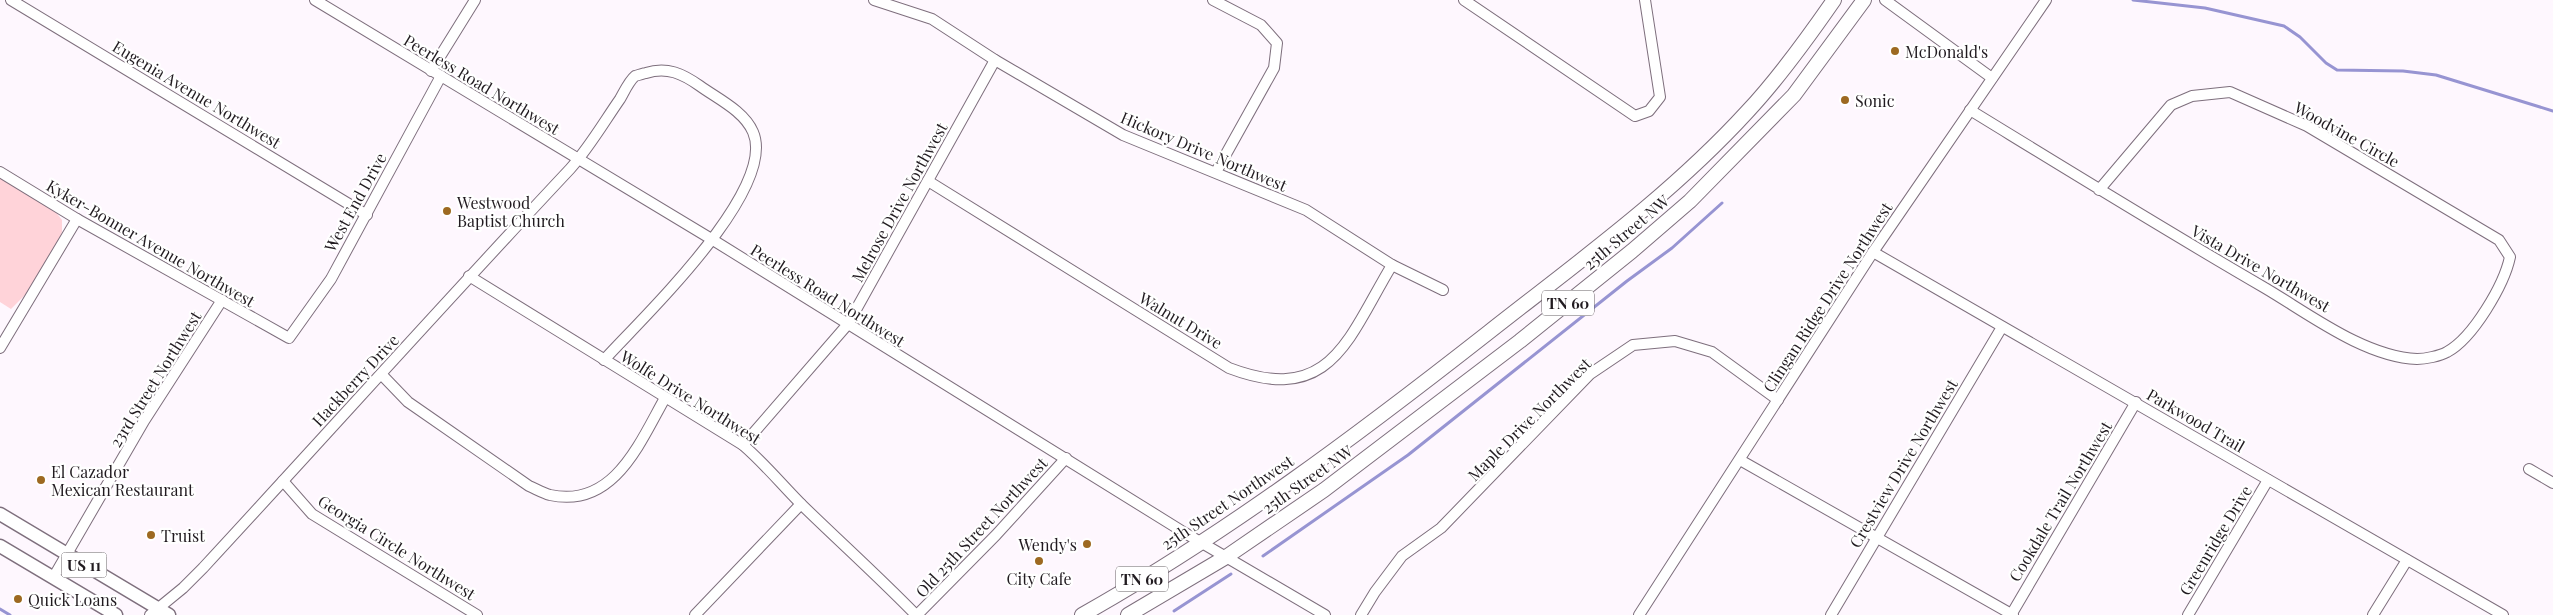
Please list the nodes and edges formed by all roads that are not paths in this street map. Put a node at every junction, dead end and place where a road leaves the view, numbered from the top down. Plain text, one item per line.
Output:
1 (11, 0) edge
2 (315, 0) edge
3 (474, 0) edge
4 (874, 0) edge
5 (1214, 0) edge
6 (1464, 0) edge
7 (1646, 0) edge
8 (1834, 0) edge
9 (1864, 0) edge
10 (1885, 0) edge
11 (2046, 0) edge
12 (995, 60) junction
13 (431, 71) junction
14 (441, 76) junction
15 (1992, 78) junction
16 (1970, 110) junction
17 (578, 160) junction
18 (0, 172) edge
19 (1216, 172) junction
20 (928, 181) junction
21 (2099, 190) junction
22 (367, 215) junction
23 (77, 219) junction
24 (713, 240) junction
25 (1873, 252) junction
26 (2510, 256) joint
27 (1392, 265) junction
28 (469, 276) junction
29 (1442, 290) dead end
30 (222, 300) junction
31 (848, 324) junction
32 (2002, 327) junction
33 (289, 338) joint
34 (0, 348) edge
35 (604, 360) junction
36 (382, 374) junction
37 (665, 398) junction
38 (1778, 400) junction
39 (2136, 402) junction
40 (743, 445) junction
41 (1338, 446) joint
42 (1066, 458) junction
43 (1740, 460) junction
44 (2529, 469) dead end
45 (2268, 480) junction
46 (283, 481) junction
47 (2553, 483) edge
48 (801, 504) junction
49 (0, 514) edge
50 (1876, 536) junction
51 (1201, 542) junction
52 (0, 546) edge
53 (67, 554) junction
54 (1226, 557) junction
55 (2407, 560) junction
56 (53, 578) junction
57 (153, 611) edge
58 (116, 615) edge
59 (169, 615) edge
60 (477, 615) edge
61 (695, 615) edge
62 (917, 615) edge
63 (1082, 615) edge
64 (1128, 615) edge
65 (1325, 615) edge
66 (1361, 615) edge
67 (1639, 615) edge
68 (1831, 615) edge
69 (2012, 615) edge
70 (2188, 615) edge
71 (2373, 615) edge
72 (2503, 615) edge

1 - 22 street, Eugenia Avenue Northwest
2 - 13 street, Peerless Road Northwest
3 - 13 street
4 - 12 street, Hickory Drive Northwest
5 - 19 street
6 - 7 street
8 - 41 highway, 25th Street NW / TN 60
9 - 54 highway, 25th Street NW / TN 60
10 - 15 street
11 - 15 street, Clingan Ridge Drive Northwest
12 - 19 street, Hickory Drive Northwest
12 - 20 street, Melrose Drive Northwest
13 - 14 street, Peerless Road Northwest
14 - 17 street, Peerless Road Northwest
14 - 22 street, West End Drive
15 - 16 street, Clingan Ridge Drive Northwest
16 - 21 street, Vista Drive Northwest
16 - 25 street, Clingan Ridge Drive Northwest
17 - 24 street, Peerless Road Northwest
17 - 24 street, Hackberry Drive
17 - 28 street, Hackberry Drive
18 - 23 street, Kyker-Bonner Avenue Northwest
19 - 27 street, Hickory Drive Northwest
20 - 27 street, Walnut Drive
20 - 31 street, Melrose Drive Northwest
21 - 26 street, Woodvine Circle
21 - 26 street, Vista Drive Northwest
22 - 33 street, West End Drive
23 - 30 street, Kyker-Bonner Avenue Northwest
23 - 34 street
24 - 31 street, Peerless Road Northwest
24 - 35 street, Hackberry Drive
25 - 32 street, Parkwood Trail
25 - 38 street, Clingan Ridge Drive Northwest
27 - 29 street, Hickory Drive Northwest
28 - 35 street, Wolfe Drive Northwest
28 - 36 street, Hackberry Drive
30 - 33 street, Kyker-Bonner Avenue Northwest
30 - 53 street, 23rd Street Northwest
31 - 40 street, Melrose Drive Northwest
31 - 42 street, Peerless Road Northwest
32 - 39 street, Parkwood Trail
32 - 50 street, Crestview Drive Northwest
35 - 37 street, Wolfe Drive Northwest
36 - 37 street
36 - 46 street, Hackberry Drive
37 - 40 street, Wolfe Drive Northwest
38 - 43 street, Clingan Ridge Drive Northwest
38 - 66 street, Maple Drive Northwest
39 - 45 street, Parkwood Trail
39 - 69 street, Cookdale Trail Northwest
40 - 48 street, Wolfe Drive Northwest
41 - 51 highway, 25th Street Northwest / TN 60
42 - 51 street, Peerless Road Northwest
42 - 62 street, Old 25th Street Northwest
43 - 50 street
43 - 67 street, Clingan Ridge Drive Northwest
44 - 47 street
45 - 55 street, Parkwood Trail
45 - 70 street, Greenridge Drive
46 - 57 street, Hackberry Drive
46 - 60 street, Georgia Circle Northwest
48 - 61 street
48 - 62 street, Wolfe Drive Northwest
49 - 53 main road, US 11
50 - 68 street, Crestview Drive Northwest
50 - 69 street
51 - 54 street, Peerless Road Northwest
51 - 63 highway, 25th Street Northwest / TN 60
52 - 56 main road, US 11
53 - 56 street, 23rd Street Northwest
53 - 57 main road, US 11
54 - 64 highway, TN 60
54 - 65 street, Peerless Road Northwest
55 - 71 street
55 - 72 street, Parkwood Trail
56 - 58 main road, US 11
57 - 59 main road, US 11

